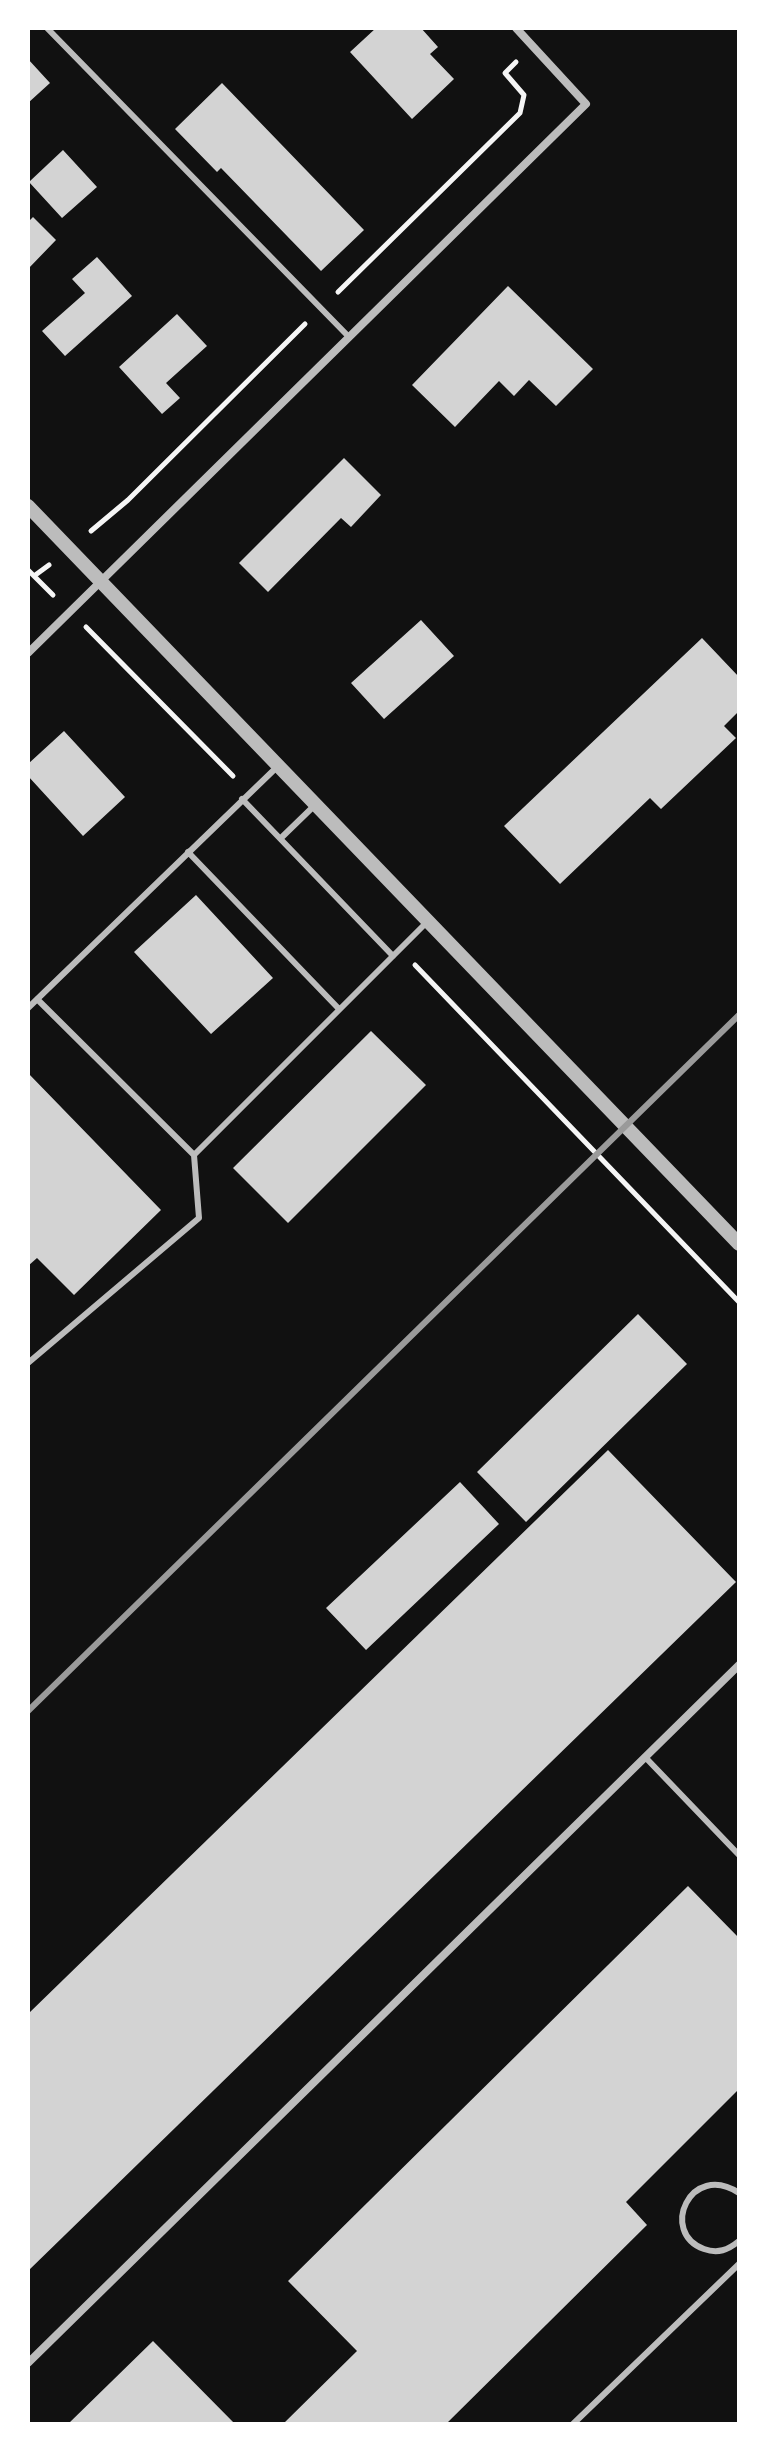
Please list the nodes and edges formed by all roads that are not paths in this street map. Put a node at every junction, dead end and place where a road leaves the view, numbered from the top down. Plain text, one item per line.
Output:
1 (47, 28) edge
2 (516, 28) edge
3 (349, 337) junction
4 (28, 506) edge
5 (101, 581) junction
6 (28, 653) edge
7 (278, 766) junction
8 (242, 799) junction
9 (315, 805) junction
10 (281, 838) junction
11 (188, 852) junction
12 (428, 921) junction
13 (393, 956) junction
14 (37, 999) junction
15 (28, 1008) edge
16 (339, 1009) junction
17 (194, 1155) junction
18 (739, 1244) edge
19 (28, 1363) edge
20 (739, 1665) edge
21 (645, 1757) junction
22 (739, 1855) edge
23 (739, 2193) edge
24 (739, 2243) edge
25 (739, 2264) edge
26 (28, 2363) edge
27 (573, 2424) edge

1 - 3 lane
2 - 3 street
3 - 5 street
4 - 5 street
5 - 6 street
5 - 7 street
7 - 8 lane
7 - 9 street
8 - 10 lane
8 - 11 lane
9 - 10 lane
9 - 12 street
10 - 13 lane
11 - 14 lane
11 - 16 lane
12 - 13 lane
12 - 18 street
13 - 16 lane
14 - 15 lane
14 - 17 lane
16 - 17 lane
17 - 19 lane
20 - 21 street
21 - 22 lane
21 - 26 street
23 - 24 lane
25 - 27 lane

